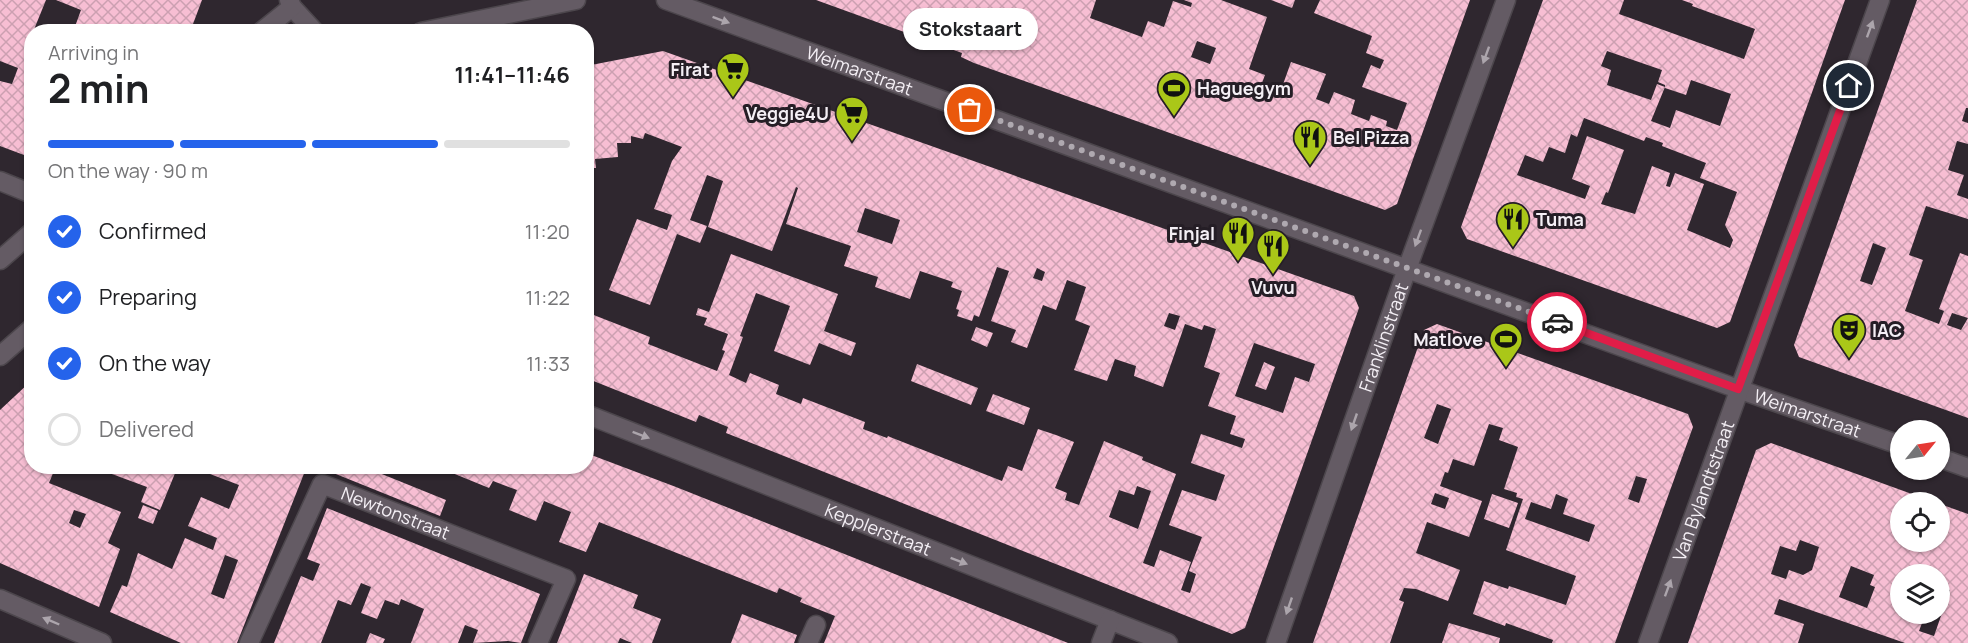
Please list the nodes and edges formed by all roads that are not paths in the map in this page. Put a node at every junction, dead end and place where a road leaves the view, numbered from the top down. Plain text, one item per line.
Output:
1 (576, 0) edge
2 (666, 0) edge
3 (1506, 0) edge
4 (1880, 0) edge
5 (290, 3) edge
6 (269, 24) edge
7 (308, 24) edge
8 (460, 24) edge
9 (0, 182) edge
10 (24, 191) edge
11 (24, 239) edge
12 (0, 260) edge
13 (1407, 269) junction
14 (24, 335) edge
15 (0, 356) edge
16 (1738, 389) junction
17 (594, 417) edge
18 (1890, 442) edge
19 (1950, 462) edge
20 (1968, 468) edge
21 (0, 599) edge
22 (1110, 620) junction
23 (816, 625) dead end
24 (102, 643) edge
25 (249, 643) edge
26 (538, 643) edge
27 (808, 643) edge
28 (1101, 643) edge
29 (1168, 643) edge
30 (1276, 643) edge
31 (1648, 643) edge

1 - 8 street
2 -> 13 street, Weimarstraat
3 -> 13 street, Franklinstraat
16 -> 4 street, Van Bylandtstraat
5 - 6 street
5 - 7 street
9 - 10 street
11 - 12 street
13 - 16 street, Weimarstraat
13 -> 30 street, Franklinstraat
14 - 15 street
16 - 18 street, Weimarstraat
31 -> 16 street, Van Bylandtstraat
17 -> 22 street, Kepplerstraat
19 - 20 street
24 -> 21 street
22 - 28 street
22 - 29 street, Kepplerstraat
23 - 27 street
25 - 26 street, Newtonstraat

